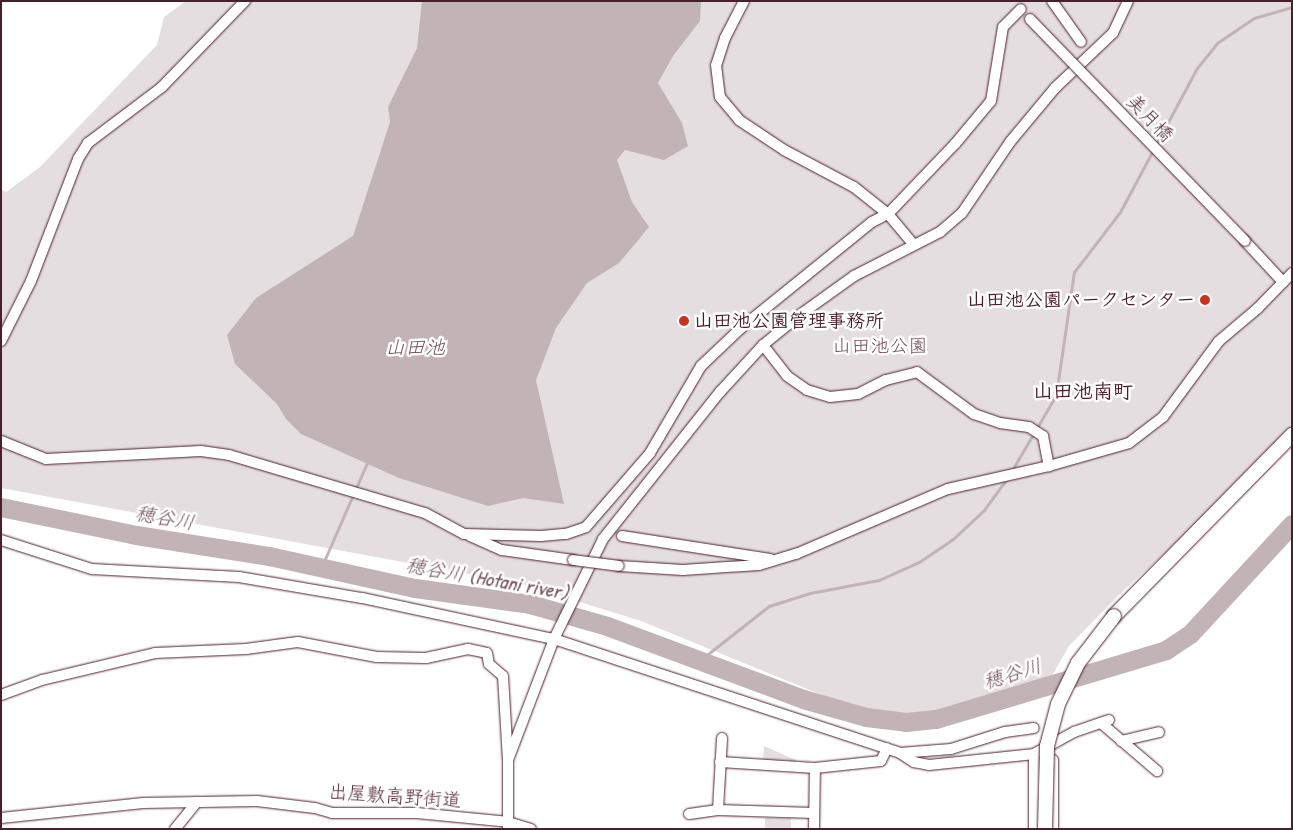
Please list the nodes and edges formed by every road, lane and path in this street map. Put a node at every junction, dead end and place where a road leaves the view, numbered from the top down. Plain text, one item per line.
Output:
1 (245, 1) edge
2 (744, 1) edge
3 (1052, 1) edge
4 (1128, 1) edge
5 (1024, 5) edge
6 (1080, 42) dead end
7 (888, 214) junction
8 (914, 245) junction
9 (1292, 272) edge
10 (1283, 282) junction
11 (1, 341) edge
12 (763, 345) junction
13 (1292, 435) edge
14 (1, 441) edge
15 (1049, 466) junction
16 (464, 534) junction
17 (622, 536) dead end
18 (1, 540) edge
19 (773, 559) junction
20 (554, 640) junction
21 (1, 695) edge
22 (1034, 728) dead end
23 (1159, 732) dead end
24 (722, 738) dead end
25 (1122, 741) junction
26 (1053, 744) junction
27 (887, 748) junction
28 (900, 753) junction
29 (1034, 754) junction
30 (508, 760) junction
31 (720, 762) junction
32 (815, 768) junction
33 (1157, 771) dead end
34 (197, 802) junction
35 (718, 810) junction
36 (814, 813) junction
37 (688, 814) dead end
38 (1, 818) edge
39 (508, 825) edge
40 (175, 829) edge
41 (532, 829) edge
42 (814, 829) edge
43 (1034, 829) edge
44 (1045, 829) edge
45 (1053, 829) edge

1 - 11 street
2 - 7 street
3 - 6 street
4 - 8 street
5 - 7 street
5 - 10 street, 美月橋, bridge
7 - 8 street
7 - 16 street
8 - 12 street
9 - 10 street
10 - 15 street
12 - 15 street
12 - 20 street
13 - 44 street, bridge
14 - 16 street
15 - 19 street
16 - 19 street, bridge
17 - 19 street
18 - 20 street
20 - 27 street
20 - 30 street
21 - 30 street
22 - 28 street
23 - 25 street
24 - 31 street
25 - 26 street
25 - 33 street
26 - 29 street
26 - 45 street
27 - 28 street
27 - 32 street
28 - 29 street
29 - 43 street
30 - 39 street
31 - 32 street
31 - 35 street
32 - 36 street
34 - 38 street, 出屋敷高野街道
34 - 39 street, 出屋敷高野街道
34 - 40 street
35 - 36 street
35 - 37 street
36 - 42 street
39 - 41 street, 出屋敷高野街道

